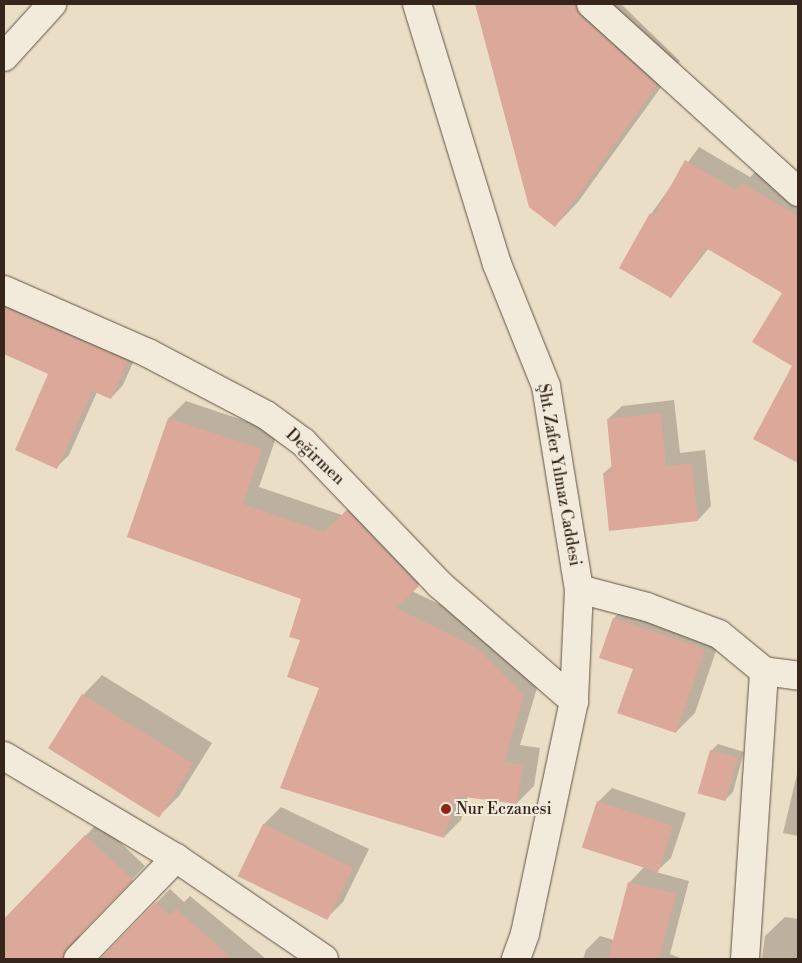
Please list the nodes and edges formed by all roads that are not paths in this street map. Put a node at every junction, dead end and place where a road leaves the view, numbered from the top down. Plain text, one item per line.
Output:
1 (52, 4) edge
2 (417, 4) edge
3 (591, 4) edge
4 (4, 57) edge
5 (798, 188) edge
6 (4, 290) edge
7 (579, 589) junction
8 (764, 671) junction
9 (798, 676) edge
10 (574, 701) junction
11 (4, 756) edge
12 (176, 858) junction
13 (78, 959) edge
14 (324, 959) edge
15 (516, 959) edge
16 (745, 959) edge

1 - 4 street
2 - 7 street, Şht. Zafer Yılmaz Caddesi
3 - 5 street
6 - 10 street, Değirmen
7 - 8 street
7 - 10 street, Şht. Zafer Yılmaz Caddesi
8 - 9 street
8 - 16 street
10 - 15 street, Şht. Zafer Yılmaz Caddesi
11 - 12 street
12 - 13 street
12 - 14 street

